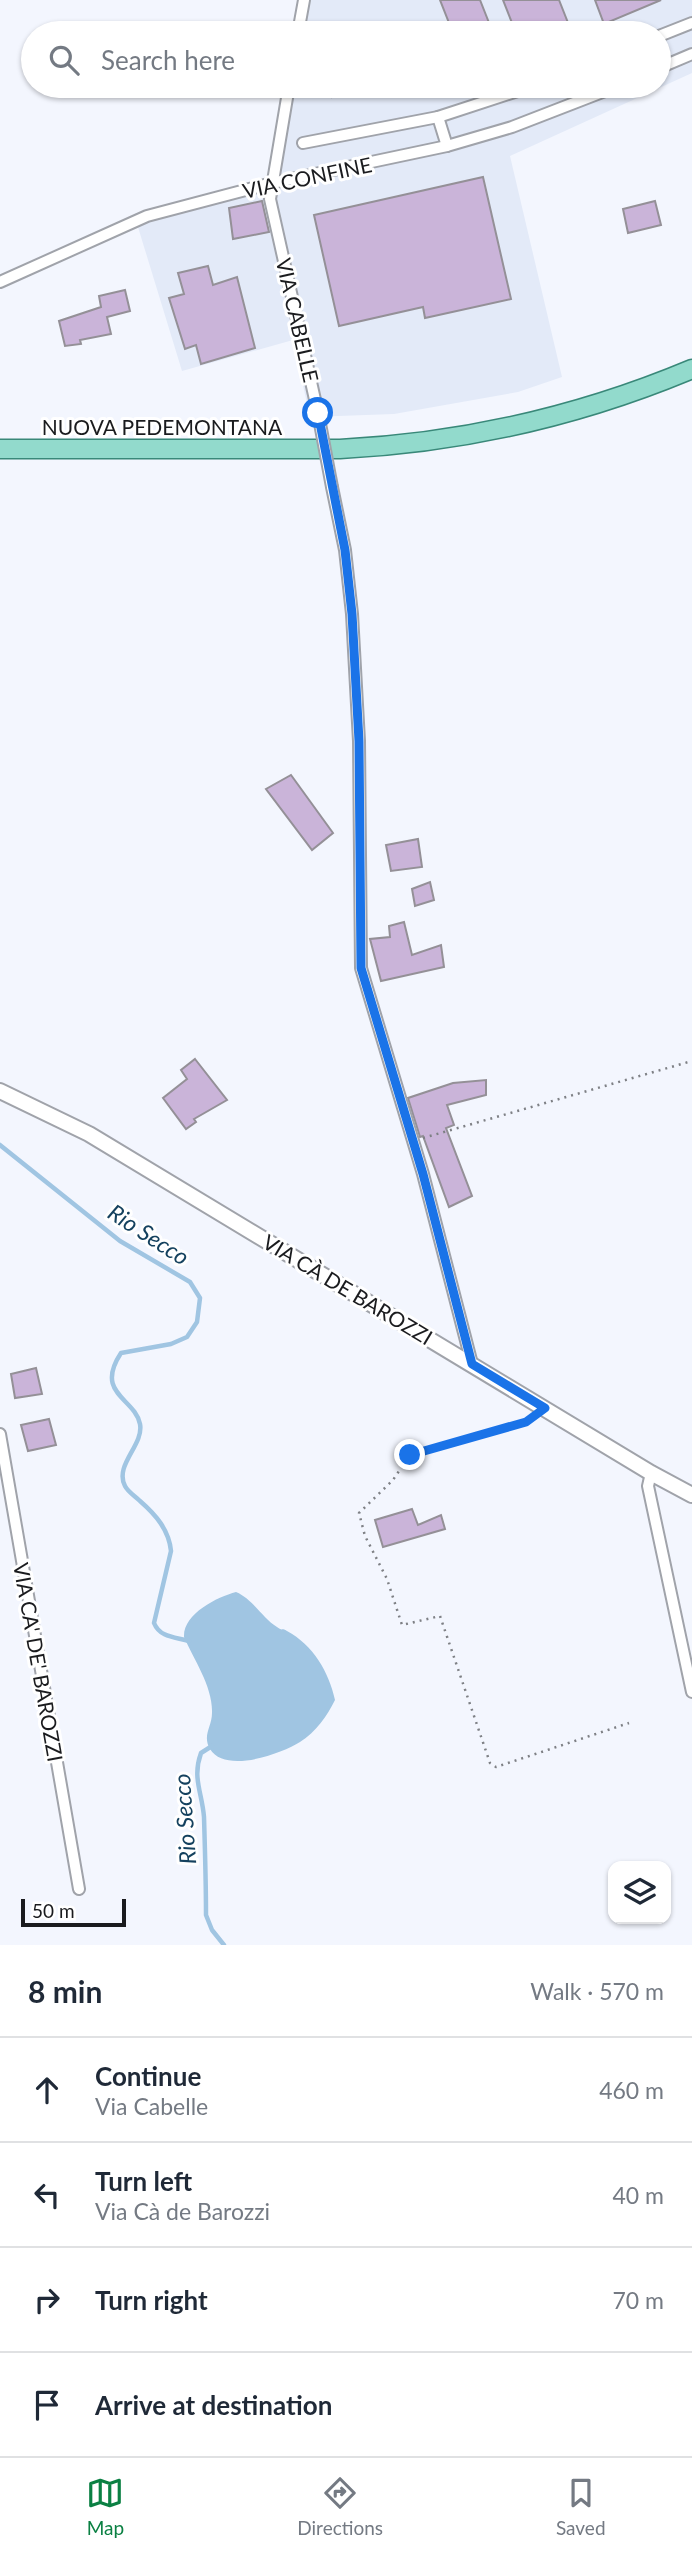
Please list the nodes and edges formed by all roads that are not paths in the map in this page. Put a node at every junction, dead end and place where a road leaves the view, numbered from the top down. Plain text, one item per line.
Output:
1 (304, 0) edge
2 (300, 21) edge
3 (692, 23) edge
4 (671, 31) edge
5 (692, 54) edge
6 (671, 63) edge
7 (287, 98) edge
8 (496, 98) edge
9 (587, 98) edge
10 (438, 117) junction
11 (303, 143) dead end
12 (447, 146) junction
13 (272, 183) junction
14 (0, 282) edge
15 (692, 369) edge
16 (0, 449) edge
17 (0, 1091) edge
18 (472, 1364) junction
19 (0, 1434) edge
20 (651, 1473) junction
21 (692, 1495) edge
22 (692, 1692) edge
23 (79, 1889) dead end

1 - 2 street
3 - 4 street
5 - 6 street
7 - 13 street, VIA CABELLE
8 - 10 street
9 - 12 street, VIA CONFINE
10 - 11 street
10 - 12 street
12 - 13 street, VIA CONFINE
13 - 14 street, VIA CONFINE
13 - 18 street, VIA CABELLE, bridge
15 - 16 main road, NUOVA PEDEMONTANA
17 - 18 street, VIA CÀ DE BAROZZI
18 - 20 street, VIA CÀ DE BAROZZI
19 - 23 street, VIA CA' DE' BAROZZI
20 - 21 street, VIA CÀ DE BAROZZI
20 - 22 street

